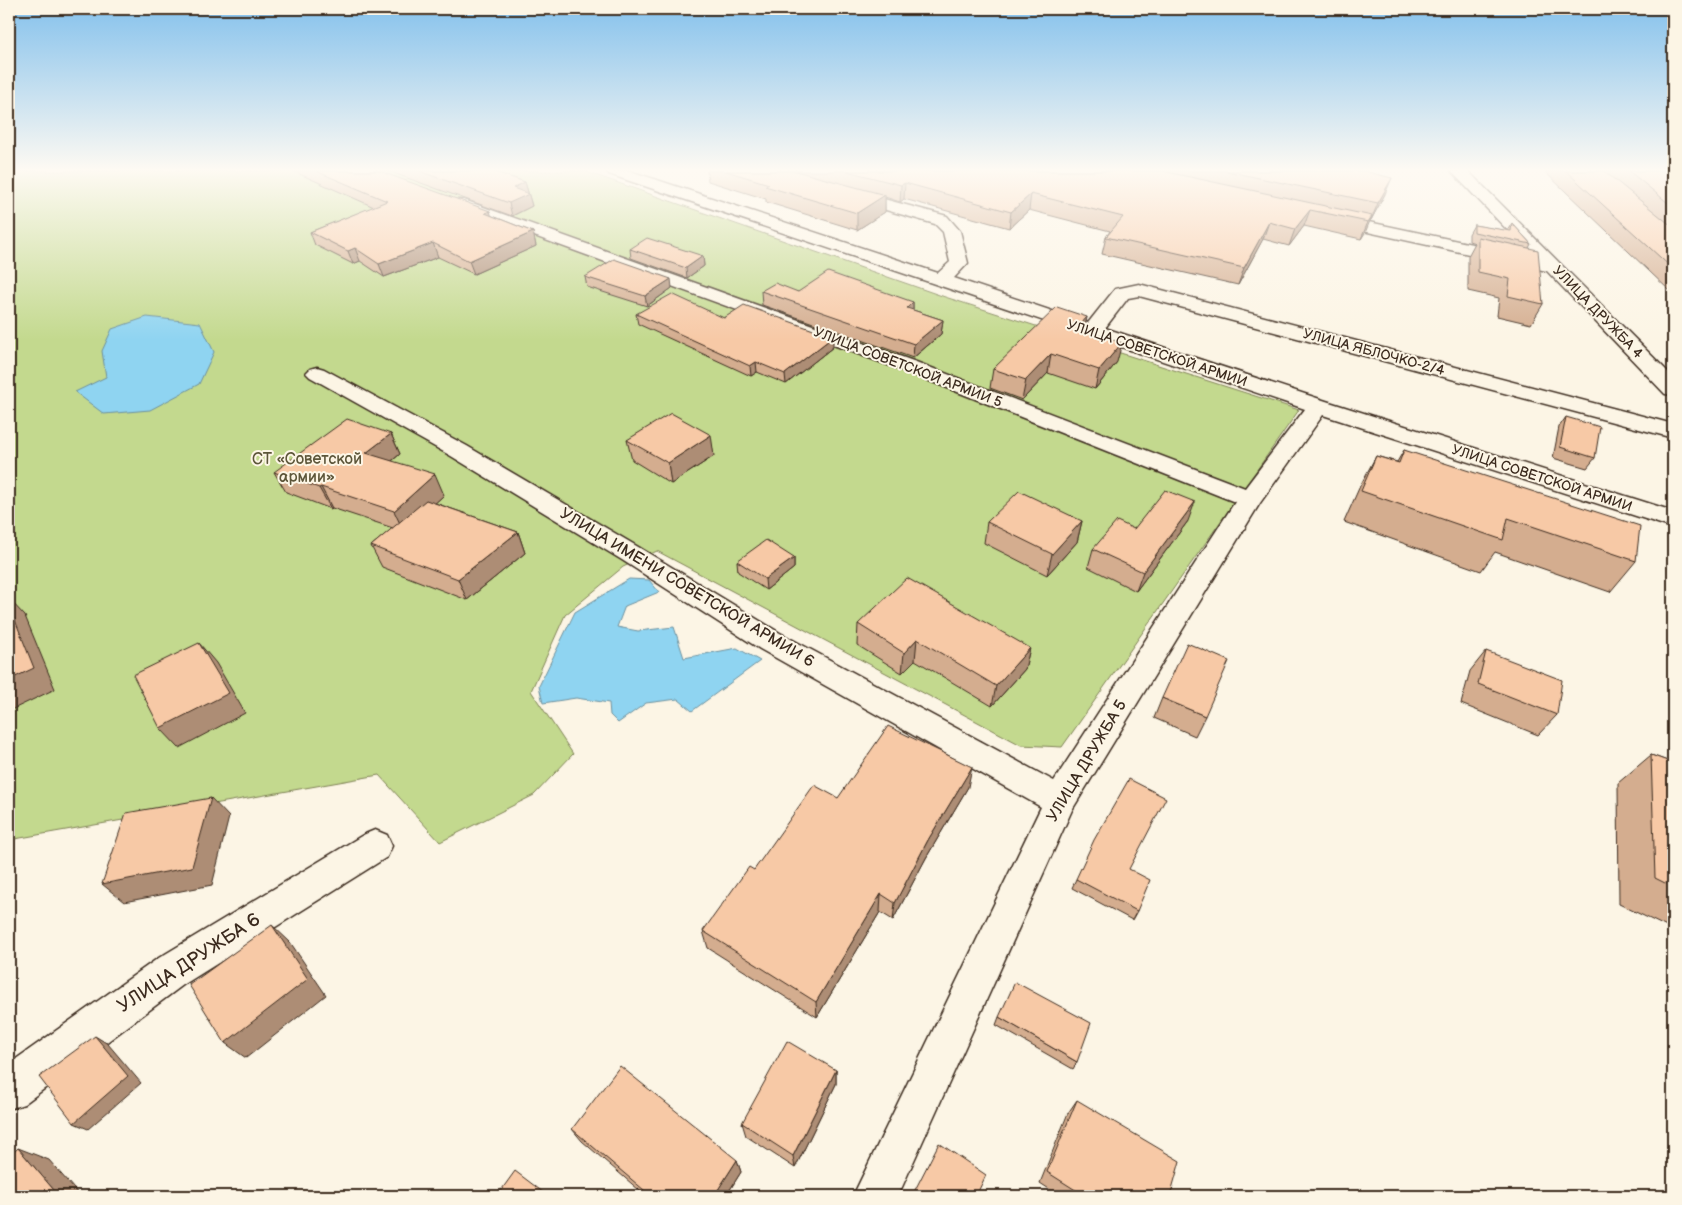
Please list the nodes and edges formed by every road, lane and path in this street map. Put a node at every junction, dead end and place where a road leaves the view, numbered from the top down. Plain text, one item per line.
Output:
1 (522, 227) edge
2 (781, 227) edge
3 (948, 227) edge
4 (1372, 227) edge
5 (1514, 227) edge
6 (1554, 267) junction
7 (941, 281) junction
8 (1092, 331) junction
9 (317, 373) dead end
10 (1673, 390) edge
11 (1318, 406) junction
12 (1673, 431) edge
13 (1250, 499) junction
14 (1673, 520) edge
15 (1060, 802) junction
16 (375, 846) dead end
17 (9, 1089) edge
18 (875, 1196) edge

1 - 13 street, УЛИЦА СОВЕТСКОЙ АРМИИ 5
2 - 7 street, УЛИЦА СОВЕТСКОЙ АРМИИ
3 - 7 street
4 - 6 street
5 - 6 street, УЛИЦА ДРУЖБА 4
6 - 10 street, УЛИЦА ДРУЖБА 4
7 - 8 street, УЛИЦА СОВЕТСКОЙ АРМИИ
8 - 11 street, УЛИЦА СОВЕТСКОЙ АРМИИ
8 - 12 street, УЛИЦА ЯБЛОЧКО-2/4
9 - 15 street, УЛИЦА ИМЕНИ СОВЕТСКОЙ АРМИИ 6
11 - 13 street, УЛИЦА ДРУЖБА 5
11 - 14 street, УЛИЦА СОВЕТСКОЙ АРМИИ
13 - 15 street, УЛИЦА ДРУЖБА 5
15 - 18 street, УЛИЦА ДРУЖБА 5
16 - 17 street, УЛИЦА ДРУЖБА 6

